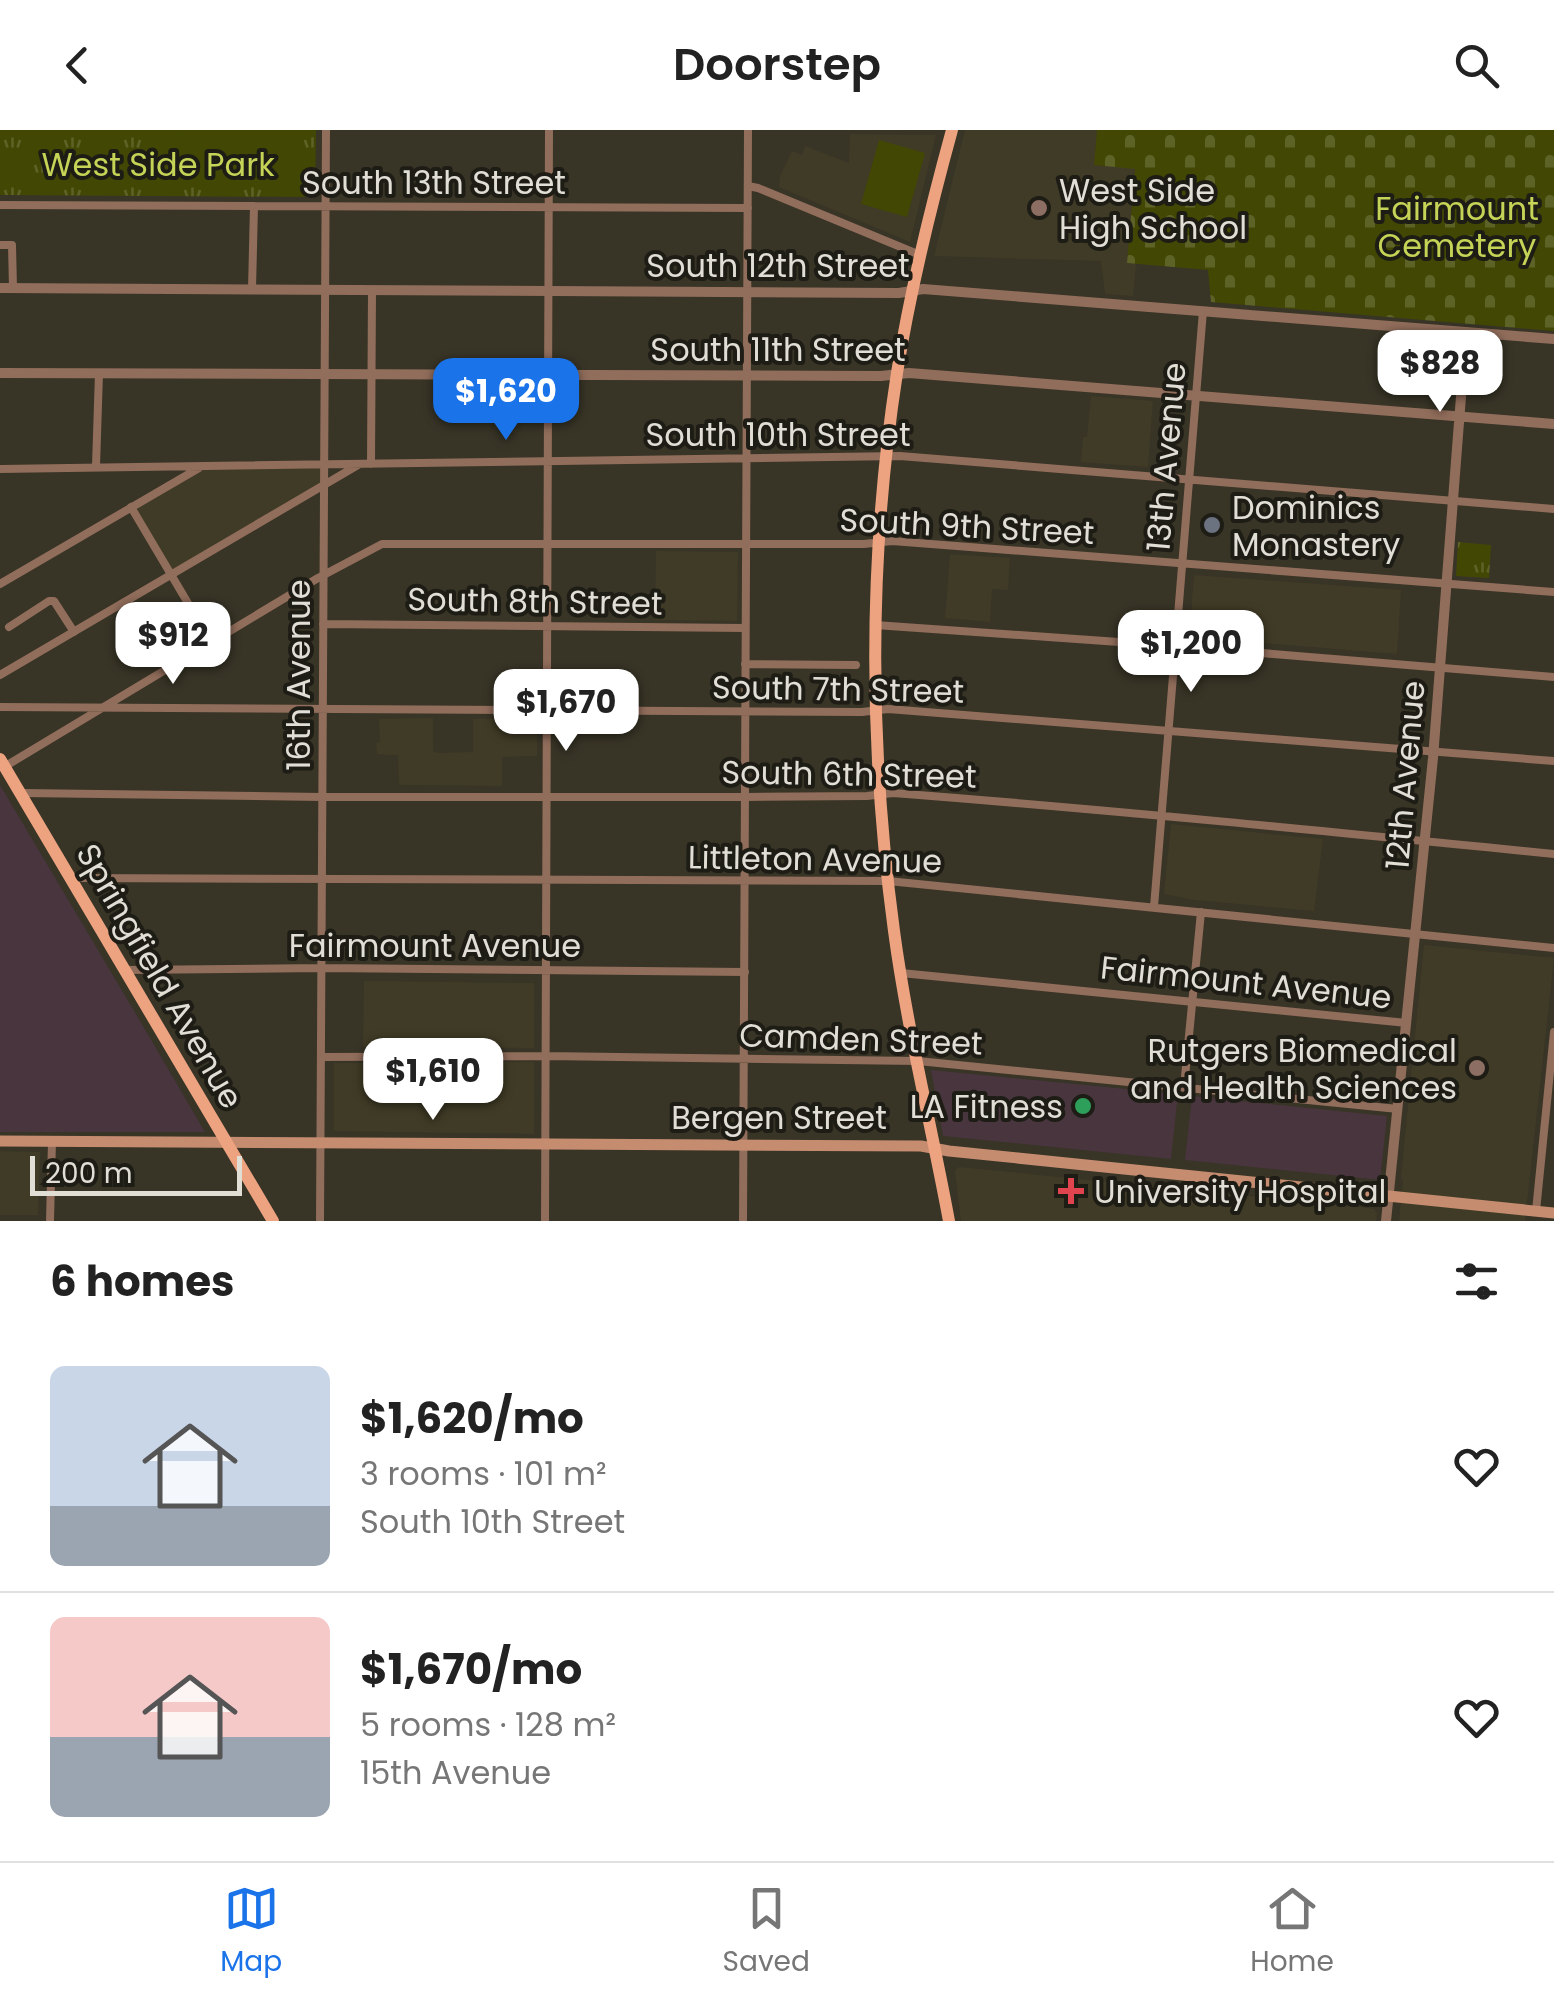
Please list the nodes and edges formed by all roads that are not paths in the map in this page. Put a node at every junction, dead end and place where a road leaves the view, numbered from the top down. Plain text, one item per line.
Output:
1 (326, 130) edge
2 (549, 130) edge
3 (748, 130) edge
4 (952, 130) edge
5 (748, 186) junction
6 (0, 205) edge
7 (254, 206) junction
8 (326, 206) junction
9 (549, 208) junction
10 (748, 208) junction
11 (0, 245) edge
12 (920, 255) junction
13 (6, 288) edge
14 (252, 289) junction
15 (326, 290) junction
16 (372, 290) junction
17 (913, 290) junction
18 (548, 291) junction
19 (747, 292) junction
20 (1203, 311) junction
21 (1466, 332) junction
22 (1554, 340) edge
23 (0, 372) edge
24 (98, 373) junction
25 (325, 373) junction
26 (370, 373) junction
27 (548, 373) junction
28 (897, 374) junction
29 (747, 375) junction
30 (1197, 396) junction
31 (1460, 417) junction
32 (1554, 424) edge
33 (886, 457) junction
34 (746, 459) junction
35 (548, 462) junction
36 (324, 464) junction
37 (366, 464) junction
38 (203, 465) junction
39 (96, 466) junction
40 (0, 469) edge
41 (1190, 480) junction
42 (324, 483) junction
43 (1452, 500) junction
44 (131, 507) junction
45 (1554, 509) edge
46 (878, 542) junction
47 (548, 543) junction
48 (746, 544) junction
49 (1183, 562) junction
50 (171, 574) junction
51 (324, 575) junction
52 (0, 584) edge
53 (1447, 584) junction
54 (1554, 592) edge
55 (324, 624) junction
56 (874, 625) junction
57 (8, 626) dead end
58 (547, 626) junction
59 (746, 628) junction
60 (74, 632) junction
61 (211, 642) junction
62 (1176, 646) junction
63 (745, 664) junction
64 (856, 664) dead end
65 (1440, 668) junction
66 (0, 675) edge
67 (1554, 677) edge
68 (0, 708) edge
69 (100, 709) junction
70 (323, 710) junction
71 (874, 710) junction
72 (547, 711) junction
73 (745, 712) junction
74 (1170, 730) junction
75 (1433, 752) junction
76 (1554, 761) edge
77 (1, 765) edge
78 (20, 794) junction
79 (880, 794) junction
80 (322, 797) junction
81 (546, 797) junction
82 (745, 797) junction
83 (1163, 814) junction
84 (1425, 841) junction
85 (1554, 854) edge
86 (72, 878) junction
87 (322, 878) junction
88 (546, 879) junction
89 (745, 881) junction
90 (888, 881) junction
91 (1154, 907) junction
92 (1201, 912) junction
93 (1416, 933) junction
94 (1554, 948) edge
95 (321, 968) junction
96 (125, 970) junction
97 (546, 970) junction
98 (745, 972) junction
99 (901, 974) junction
100 (1192, 1002) junction
101 (1407, 1023) junction
102 (1554, 1032) edge
103 (546, 1056) junction
104 (321, 1057) junction
105 (745, 1058) junction
106 (918, 1061) junction
107 (1184, 1087) junction
108 (1398, 1109) junction
109 (0, 1141) edge
110 (52, 1142) junction
111 (226, 1142) junction
112 (320, 1142) junction
113 (545, 1144) junction
114 (744, 1144) junction
115 (936, 1148) junction
116 (1389, 1197) junction
117 (1536, 1211) junction
118 (1554, 1213) edge
119 (50, 1221) edge
120 (273, 1221) edge
121 (320, 1221) edge
122 (545, 1221) edge
123 (743, 1221) edge
124 (949, 1221) edge
125 (1386, 1221) edge

1 - 8 street, 16th Avenue
2 - 9 street
3 - 5 street
4 - 12 main road
5 - 10 street
5 - 12 street
6 - 7 street, South 13th Street
7 - 8 street, South 13th Street
7 - 14 street
8 - 9 street, South 13th Street
8 - 15 street, 16th Avenue
9 - 10 street, South 13th Street
9 - 18 street
10 - 19 street
11 - 13 street
12 - 17 main road
13 - 14 street, South 12th Street
14 - 15 street, South 12th Street
15 - 16 street, South 12th Street
15 - 25 street, 16th Avenue
16 - 18 street, South 12th Street
16 - 26 street
17 - 19 street, South 12th Street
17 - 20 street, South 12th Street
17 - 28 main road
18 - 19 street, South 12th Street
18 - 27 street
19 - 29 street
20 - 21 street, South 12th Street
20 - 30 street, 13th Avenue
21 - 22 street, South 12th Street
21 - 31 street, 12th Avenue
23 - 24 street, South 11th Street
24 - 25 street, South 11th Street
24 - 39 street
25 - 26 street, South 11th Street
25 - 36 street, 16th Avenue
26 - 27 street, South 11th Street
26 - 37 street
27 - 29 street, South 11th Street
27 - 35 street
28 - 29 street, South 11th Street
28 - 30 street, South 11th Street
28 - 33 main road
29 - 34 street
30 - 31 street, South 11th Street
30 - 41 street, 13th Avenue
31 - 32 street, South 11th Street
31 - 43 street, 12th Avenue
33 - 34 street, South 10th Street
33 - 41 street, South 10th Street
33 - 46 main road
34 - 35 street, South 10th Street
34 - 48 street
35 - 37 street, South 10th Street
35 - 47 street
36 - 37 street, South 10th Street
36 - 38 street, South 10th Street
36 - 42 street, 16th Avenue
37 - 42 street
38 - 39 street, South 10th Street
38 - 44 street
39 - 40 street, South 10th Street
41 - 43 street, South 10th Street
41 - 49 street, 13th Avenue
42 - 50 street
42 - 51 street, 16th Avenue
43 - 45 street, South 10th Street
43 - 53 street, 12th Avenue
44 - 50 street
44 - 52 street
46 - 48 street, South 9th Street
46 - 49 street, South 9th Street
46 - 56 main road
47 - 48 street, South 9th Street
47 - 51 street, South 9th Street
47 - 58 street
48 - 59 street
49 - 53 street, South 9th Street
49 - 62 street, 13th Avenue
50 - 60 street
50 - 61 street
51 - 55 street, 16th Avenue
51 - 61 street, South 9th Street
53 - 54 street, South 9th Street
53 - 65 street, 12th Avenue
55 - 58 street, South 8th Street
55 - 70 street, 16th Avenue
56 - 62 street
56 - 71 main road
57 - 60 street
58 - 59 street, South 8th Street
58 - 72 street
59 - 63 street
60 - 66 street
61 - 69 street, South 9th Street
62 - 65 street
62 - 74 street, 13th Avenue
63 - 64 street
63 - 73 street
65 - 67 street
65 - 75 street, 12th Avenue
68 - 69 street, South 7th Street
69 - 70 street, South 7th Street
69 - 77 street, South 9th Street
70 - 72 street, South 7th Street
70 - 80 street, 16th Avenue
71 - 73 street, South 7th Street
71 - 74 street, South 7th Street
71 - 79 main road
72 - 73 street, South 7th Street
72 - 81 street
73 - 82 street
74 - 75 street, South 7th Street
74 - 83 street, 13th Avenue
75 - 76 street, South 7th Street
75 - 84 street, 12th Avenue
77 - 78 main road, Springfield Avenue
78 - 80 street, South 6th Street
78 - 86 main road, Springfield Avenue
79 - 82 street, South 6th Street
79 - 83 street, South 6th Street
79 - 90 main road
80 - 81 street, South 6th Street
80 - 87 street, 16th Avenue
81 - 82 street, South 6th Street
81 - 88 street
82 - 89 street
83 - 84 street, South 6th Street
83 - 91 street, 13th Avenue
84 - 85 street, South 6th Street
84 - 93 street, 12th Avenue
86 - 87 street, Littleton Avenue
86 - 96 main road, Springfield Avenue
87 - 88 street, Littleton Avenue
87 - 95 street, 16th Avenue
88 - 89 street, Littleton Avenue
88 - 97 street
89 - 90 street, Littleton Avenue
89 - 98 street
90 - 91 street, Littleton Avenue
90 - 99 main road
91 - 92 street, Littleton Avenue
92 - 93 street, Littleton Avenue
92 - 100 street
93 - 94 street, Littleton Avenue
93 - 101 street, 12th Avenue
95 - 96 street, Fairmount Avenue
95 - 97 street, Fairmount Avenue
95 - 104 street, 16th Avenue
96 - 111 main road, Springfield Avenue
97 - 98 street, Fairmount Avenue
97 - 103 street
98 - 105 street
99 - 100 street, Fairmount Avenue
99 - 106 main road
100 - 101 street, Fairmount Avenue
100 - 107 street
101 - 108 street, 12th Avenue
102 - 117 street
103 - 104 street, Camden Street
103 - 105 street, Camden Street
103 - 113 street
104 - 112 street, 16th Avenue
105 - 106 street, Camden Street
105 - 114 street
106 - 107 street, Camden Street
106 - 115 main road
107 - 108 street, Camden Street
108 - 116 street, 12th Avenue
109 - 110 main road, Bergen Street
110 - 111 main road, Bergen Street
110 - 119 street
111 - 112 main road, Bergen Street
111 - 120 main road, Springfield Avenue
112 - 113 main road, Bergen Street
112 - 121 street, 16th Avenue
113 - 114 main road, Bergen Street
113 - 122 street
114 - 115 main road, Bergen Street
114 - 123 street
115 - 116 main road, Bergen Street
115 - 124 main road
116 - 117 main road, Bergen Street
116 - 125 street, 12th Avenue
117 - 118 main road, Bergen Street

